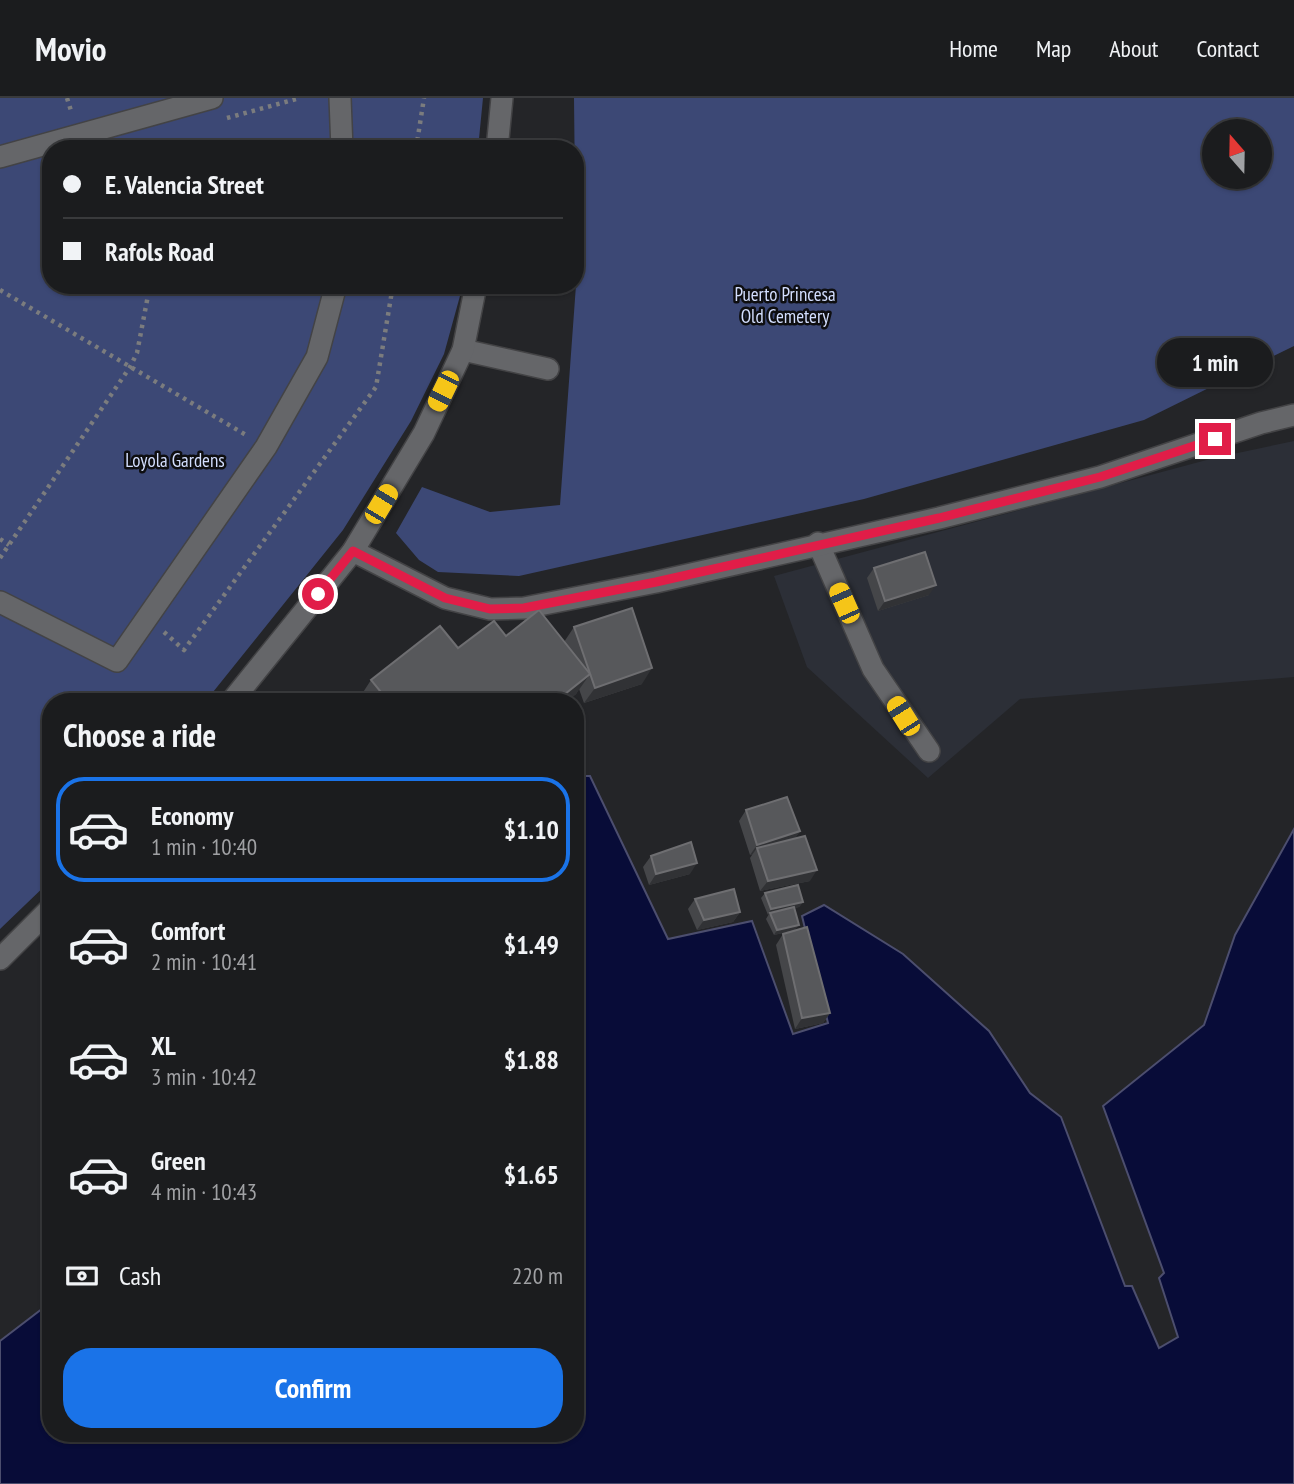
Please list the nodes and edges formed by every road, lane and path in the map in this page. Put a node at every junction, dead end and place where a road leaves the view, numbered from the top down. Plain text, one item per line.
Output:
1 (212, 98) edge
2 (340, 98) edge
3 (424, 98) edge
4 (502, 98) edge
5 (61, 140) edge
6 (342, 140) edge
7 (417, 140) edge
8 (498, 140) edge
9 (42, 145) edge
10 (0, 157) edge
11 (0, 290) edge
12 (148, 294) edge
13 (334, 294) edge
14 (392, 294) edge
15 (474, 294) edge
16 (463, 350) junction
17 (130, 367) junction
18 (548, 369) dead end
19 (1294, 415) edge
20 (265, 447) junction
21 (0, 539) edge
22 (818, 544) junction
23 (9, 545) junction
24 (353, 551) junction
25 (0, 558) edge
26 (0, 602) edge
27 (148, 618) junction
28 (238, 693) edge
29 (929, 751) dead end
30 (42, 917) edge
31 (0, 959) edge

1 - 5 street
2 - 6 street
3 - 7 path
4 - 8 street
9 - 10 street
11 - 17 path
12 - 17 path
13 - 20 street
14 - 27 path
15 - 16 street
16 - 18 street
16 - 24 street
17 - 20 path
17 - 23 path
19 - 22 street
20 - 27 street
21 - 23 path
22 - 24 street
22 - 29 street
23 - 25 path
24 - 28 street
26 - 27 street
30 - 31 street

